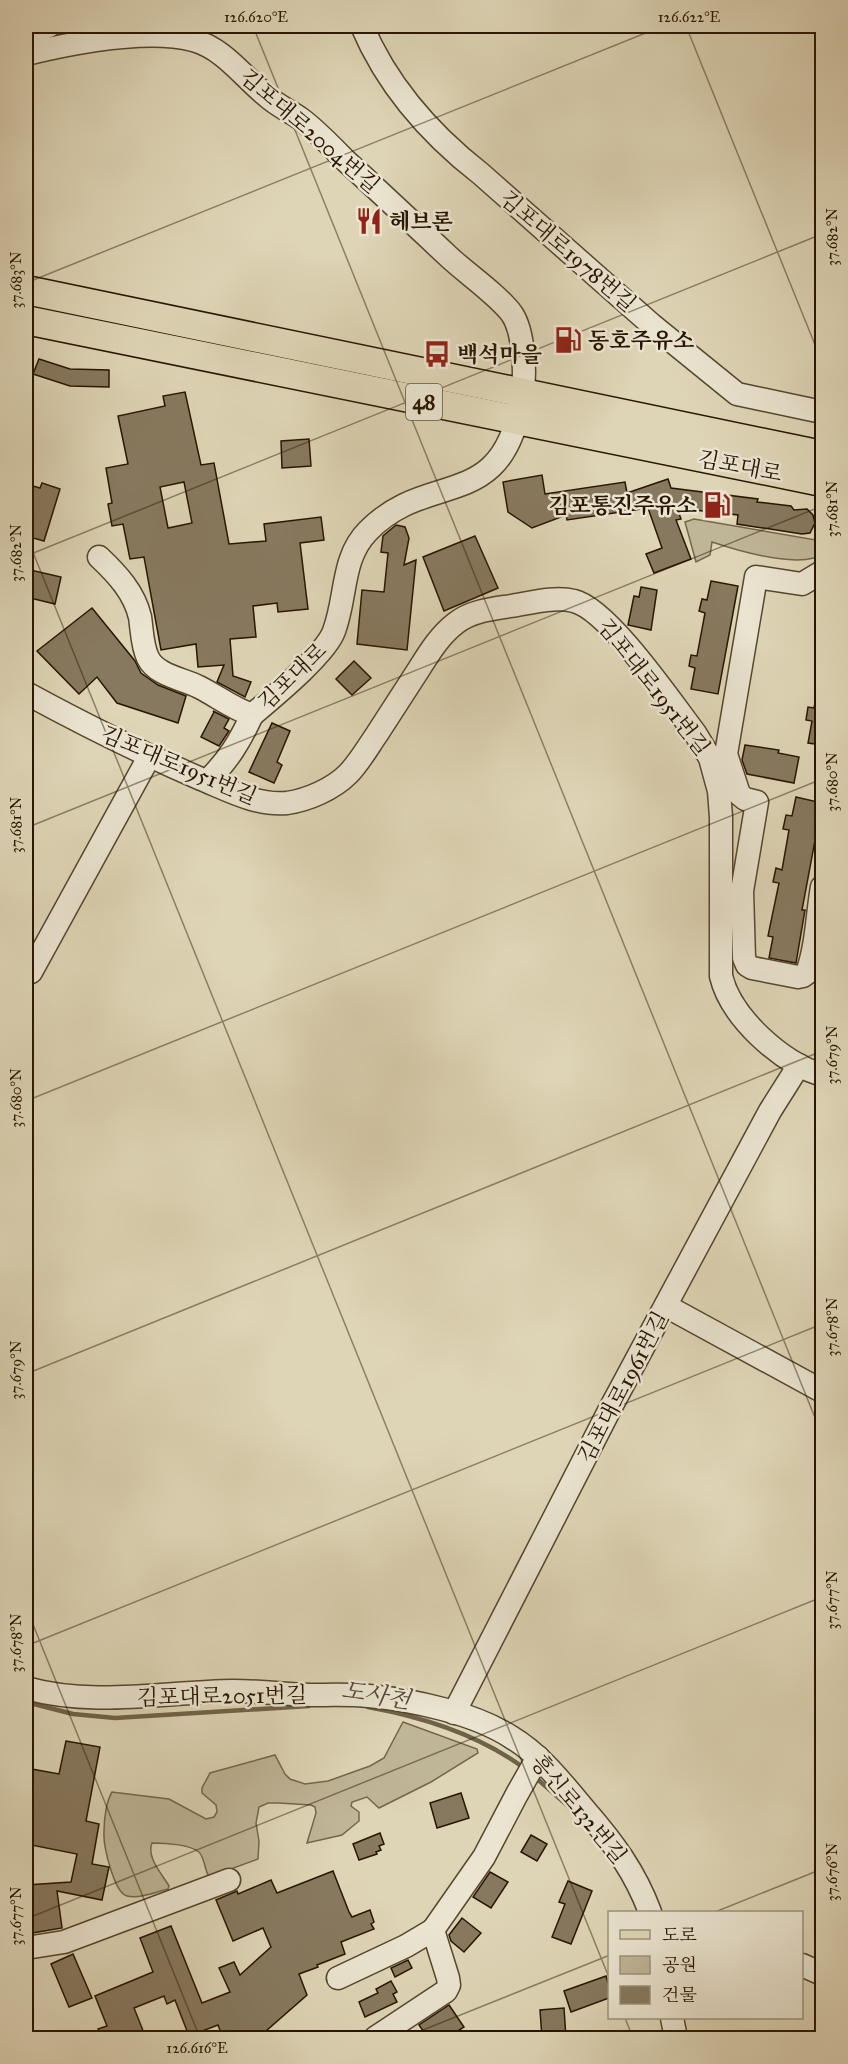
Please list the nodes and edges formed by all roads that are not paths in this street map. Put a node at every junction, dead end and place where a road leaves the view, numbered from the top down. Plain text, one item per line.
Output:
1 (49, 26) edge
2 (362, 26) edge
3 (150, 31) edge
4 (26, 35) edge
5 (26, 54) edge
6 (26, 290) edge
7 (26, 320) edge
8 (523, 393) junction
9 (822, 412) edge
10 (517, 421) junction
11 (822, 455) edge
12 (822, 482) edge
13 (99, 557) dead end
14 (822, 572) edge
15 (26, 693) edge
16 (252, 715) junction
17 (149, 757) junction
18 (207, 781) junction
19 (822, 886) edge
20 (26, 973) edge
21 (814, 1069) edge
22 (666, 1306) junction
23 (822, 1391) edge
24 (26, 1688) edge
25 (454, 1713) junction
26 (532, 1766) junction
27 (229, 1880) dead end
28 (650, 1911) edge
29 (433, 1930) junction
30 (26, 1948) edge
31 (803, 1966) edge
32 (822, 1974) edge
33 (338, 1978) dead end
34 (672, 2019) edge
35 (375, 2038) edge
36 (676, 2038) edge

1 - 4 lane
2 - 9 lane, 김포대로1978번길
3 - 5 lane, 김포대로2004번길
3 - 8 lane, 김포대로2004번길
6 - 8 main road, 김포대로 / 48
7 - 10 main road, 김포대로 / 48
8 - 10 lane, 김포대로
8 - 11 main road, 김포대로 / 48
10 - 12 main road, 김포대로 / 48
10 - 16 lane, 김포대로
13 - 16 lane, 김포대로
14 - 19 lane
15 - 17 lane, 김포대로1951번길
16 - 18 lane
17 - 18 lane, 김포대로1951번길
17 - 20 lane
18 - 21 lane, 김포대로1951번길
21 - 22 lane, 김포대로1961번길
22 - 23 lane
22 - 25 lane, 김포대로1961번길
24 - 25 lane, 김포대로2051번길
25 - 26 lane, 흥신로132번길
26 - 28 lane, 흥신로132번길
26 - 29 lane
27 - 30 lane
29 - 33 lane
29 - 35 lane
31 - 32 lane
34 - 36 lane

